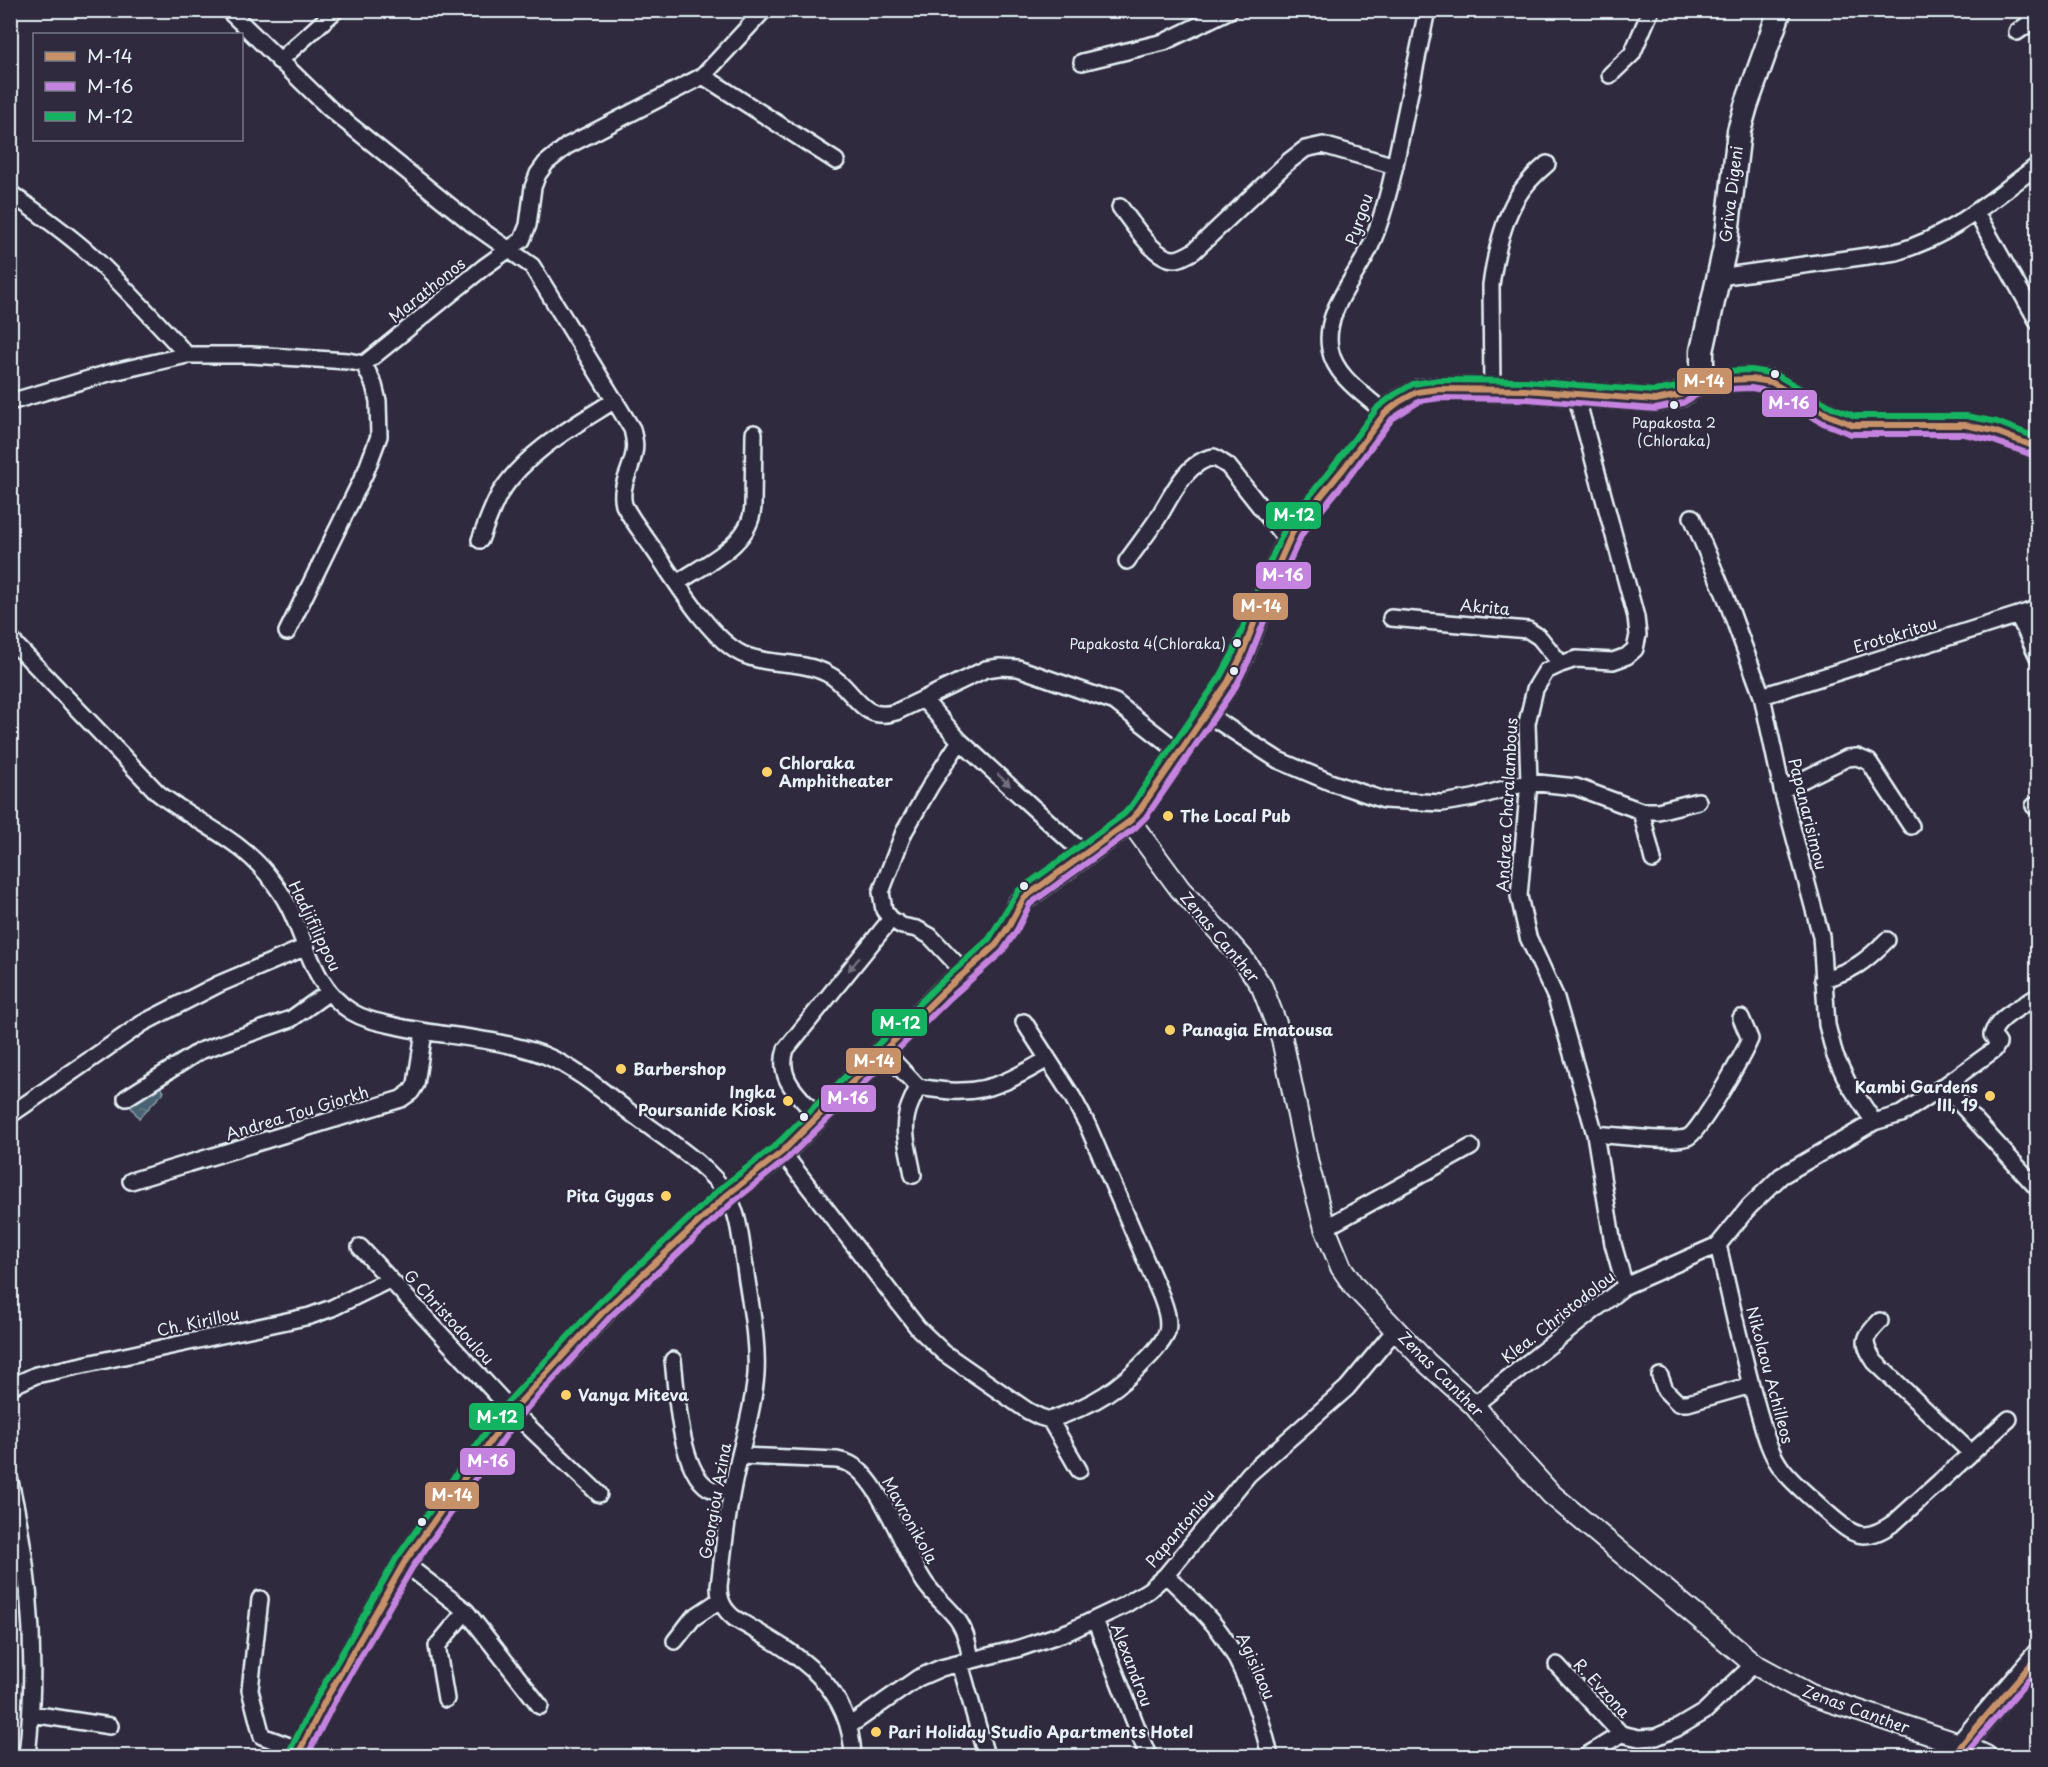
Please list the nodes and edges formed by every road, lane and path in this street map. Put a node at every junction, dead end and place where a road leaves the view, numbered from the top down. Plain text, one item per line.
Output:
1 (228, 10) edge
2 (336, 10) edge
3 (764, 10) edge
4 (1230, 10) edge
5 (1427, 10) edge
6 (1651, 10) edge
7 (1780, 10) edge
8 (2037, 17) edge
9 (2017, 32) dead end
10 (279, 61) junction
11 (1082, 62) dead end
12 (1610, 75) dead end
13 (703, 76) junction
14 (836, 161) dead end
15 (1547, 164) dead end
16 (2037, 165) edge
17 (1395, 166) junction
18 (10, 193) edge
19 (1120, 207) dead end
20 (1976, 212) junction
21 (508, 250) junction
22 (1719, 277) junction
23 (2037, 322) edge
24 (187, 355) junction
25 (364, 364) junction
26 (1702, 381) junction
27 (1492, 389) junction
28 (1576, 395) junction
29 (615, 400) junction
30 (10, 402) edge
31 (1385, 413) junction
32 (754, 433) dead end
33 (2037, 448) edge
34 (1692, 517) dead end
35 (480, 540) dead end
36 (1288, 542) junction
37 (1127, 561) dead end
38 (676, 583) junction
39 (2037, 608) edge
40 (2018, 615) junction
41 (1391, 618) dead end
42 (287, 632) dead end
43 (10, 639) edge
44 (2037, 657) edge
45 (1561, 664) junction
46 (1762, 696) junction
47 (924, 700) junction
48 (1207, 714) junction
49 (960, 741) junction
50 (1179, 752) junction
51 (1529, 782) junction
52 (1782, 790) junction
53 (1698, 801) dead end
54 (1641, 811) junction
55 (1130, 821) junction
56 (1911, 826) dead end
57 (1084, 854) junction
58 (1653, 860) dead end
59 (891, 919) junction
60 (1887, 940) dead end
61 (306, 947) junction
62 (965, 973) junction
63 (1823, 979) junction
64 (329, 992) junction
65 (2037, 996) edge
66 (1741, 1018) dead end
67 (1024, 1022) dead end
68 (424, 1032) junction
69 (884, 1051) junction
70 (1048, 1059) junction
71 (1944, 1086) junction
72 (918, 1088) junction
73 (126, 1098) dead end
74 (10, 1115) edge
75 (818, 1118) junction
76 (1874, 1122) junction
77 (1595, 1134) junction
78 (1471, 1147) dead end
79 (782, 1152) junction
80 (914, 1175) dead end
81 (131, 1181) dead end
82 (2037, 1189) edge
83 (727, 1195) junction
84 (1324, 1228) junction
85 (1718, 1245) junction
86 (360, 1247) dead end
87 (389, 1280) junction
88 (1625, 1286) junction
89 (1880, 1321) dead end
90 (1396, 1329) junction
91 (673, 1360) dead end
92 (1660, 1376) dead end
93 (1751, 1385) junction
94 (10, 1387) edge
95 (1474, 1405) junction
96 (512, 1411) junction
97 (1050, 1419) junction
98 (2009, 1419) dead end
99 (1971, 1453) junction
100 (740, 1456) junction
101 (1079, 1470) dead end
102 (10, 1481) edge
103 (732, 1489) junction
104 (599, 1494) dead end
105 (404, 1563) junction
106 (1166, 1575) junction
107 (260, 1599) dead end
108 (720, 1600) junction
109 (466, 1611) junction
110 (1095, 1620) junction
111 (675, 1641) dead end
112 (2037, 1655) edge
113 (966, 1661) junction
114 (1754, 1664) junction
115 (1557, 1665) dead end
116 (446, 1700) dead end
117 (540, 1706) dead end
118 (32, 1714) junction
119 (110, 1726) dead end
120 (849, 1726) junction
121 (1621, 1734) junction
122 (1957, 1751) edge
123 (298, 1753) edge
124 (27, 1756) edge
125 (853, 1756) edge
126 (986, 1756) edge
127 (1149, 1756) edge
128 (1270, 1756) edge
129 (1586, 1756) edge
130 (1986, 1756) edge

1 - 10 street
2 - 10 street
3 - 13 street, Marathonos
4 - 11 street
5 - 17 street, Pyrgou
6 - 12 street
7 - 22 main road, Griva Digeni
8 - 9 street
10 - 21 street
13 - 14 street
13 - 21 street, Marathonos
15 - 27 street
16 - 20 street
17 - 19 street
17 - 31 street, Pyrgou
18 - 24 street
20 - 22 street
20 - 23 street
21 - 25 street, Marathonos
21 - 29 street
22 - 26 main road, Griva Digeni
24 - 25 street
24 - 30 street
25 - 42 street
26 - 28 main road
26 - 33 main road
27 - 28 main road
27 - 31 main road
28 - 45 street
29 - 35 street
29 - 38 street
31 - 36 main road
32 - 38 street
34 - 46 street, Papanarisimou
36 - 37 street
36 - 48 main road
38 - 47 street
39 - 40 street, Erotokritou
40 - 44 street
40 - 46 street, Erotokritou
41 - 45 street, Akrita
43 - 61 street, Hadjifilippou
45 - 51 street, Andrea Charalambous
46 - 52 street, Papanarisimou
47 - 49 street
47 - 50 street
48 - 50 main road
48 - 51 street
49 -> 57 street
49 - 59 street
50 - 55 main road
51 - 54 street
51 - 77 street, Andrea Charalambous
52 - 56 street
52 - 63 street, Papanarisimou
53 - 54 street
54 - 58 street
55 - 57 main road
55 - 84 street, Zenas Canther
57 - 62 main road
59 - 62 street
59 -> 75 street
60 - 63 street
61 - 64 street, Hadjifilippou
61 - 74 street
62 - 69 main road
63 - 76 street, Papanarisimou
64 - 68 street, Hadjifilippou
64 - 73 street
65 - 71 street, Klea. Christodolou
66 - 77 street
67 - 70 street
68 - 81 street, Andrea Tou Giorkh
68 - 83 street, Hadjifilippou
69 - 72 street
69 - 75 main road
70 - 72 street
70 - 97 street
71 - 76 street, Klea. Christodolou
71 - 82 street
72 - 80 street
75 - 79 main road
76 - 85 street, Klea. Christodolou
77 - 88 street, Andrea Charalambous
78 - 84 street
79 - 83 main road
79 - 97 street
83 - 96 main road
83 - 100 street, Georgiou Azina
84 - 90 street, Zenas Canther
85 - 88 street, Klea. Christodolou
85 - 93 street, Nikolaou Achilleos
86 - 87 street, G Christodoulou
87 - 94 street, Ch. Kirillou
87 - 96 street, G Christodoulou
88 - 95 street, Klea. Christodolou
89 - 99 street
90 - 95 street, Zenas Canther
90 - 106 street, Papantoniou
91 - 103 street
92 - 93 street
93 - 99 street, Nikolaou Achilleos
95 - 114 street, Zenas Canther
96 - 104 street, G Christodoulou
96 - 105 main road
97 - 101 street
98 - 99 street, Nikolaou Achilleos
100 - 103 street, Georgiou Azina
100 - 113 street, Mavronikola
102 - 118 street
103 - 108 street, Georgiou Azina
105 - 109 street
105 - 123 main road
106 - 110 street, Papantoniou
106 - 128 street, Agisilaou
107 - 123 street
108 - 111 street
108 - 120 street
109 - 116 street
109 - 117 street
110 - 113 street, Papantoniou
110 - 127 street, Alexandrou
112 - 122 main road
113 - 120 street, Papantoniou
113 - 126 street, Mavronikola
114 - 121 street, R. Evzona
114 - 122 street, Zenas Canther
115 - 121 street, R. Evzona
118 - 119 street
118 - 124 street
120 - 125 street
121 - 129 street, R. Evzona
122 - 130 street, Zenas Canther

